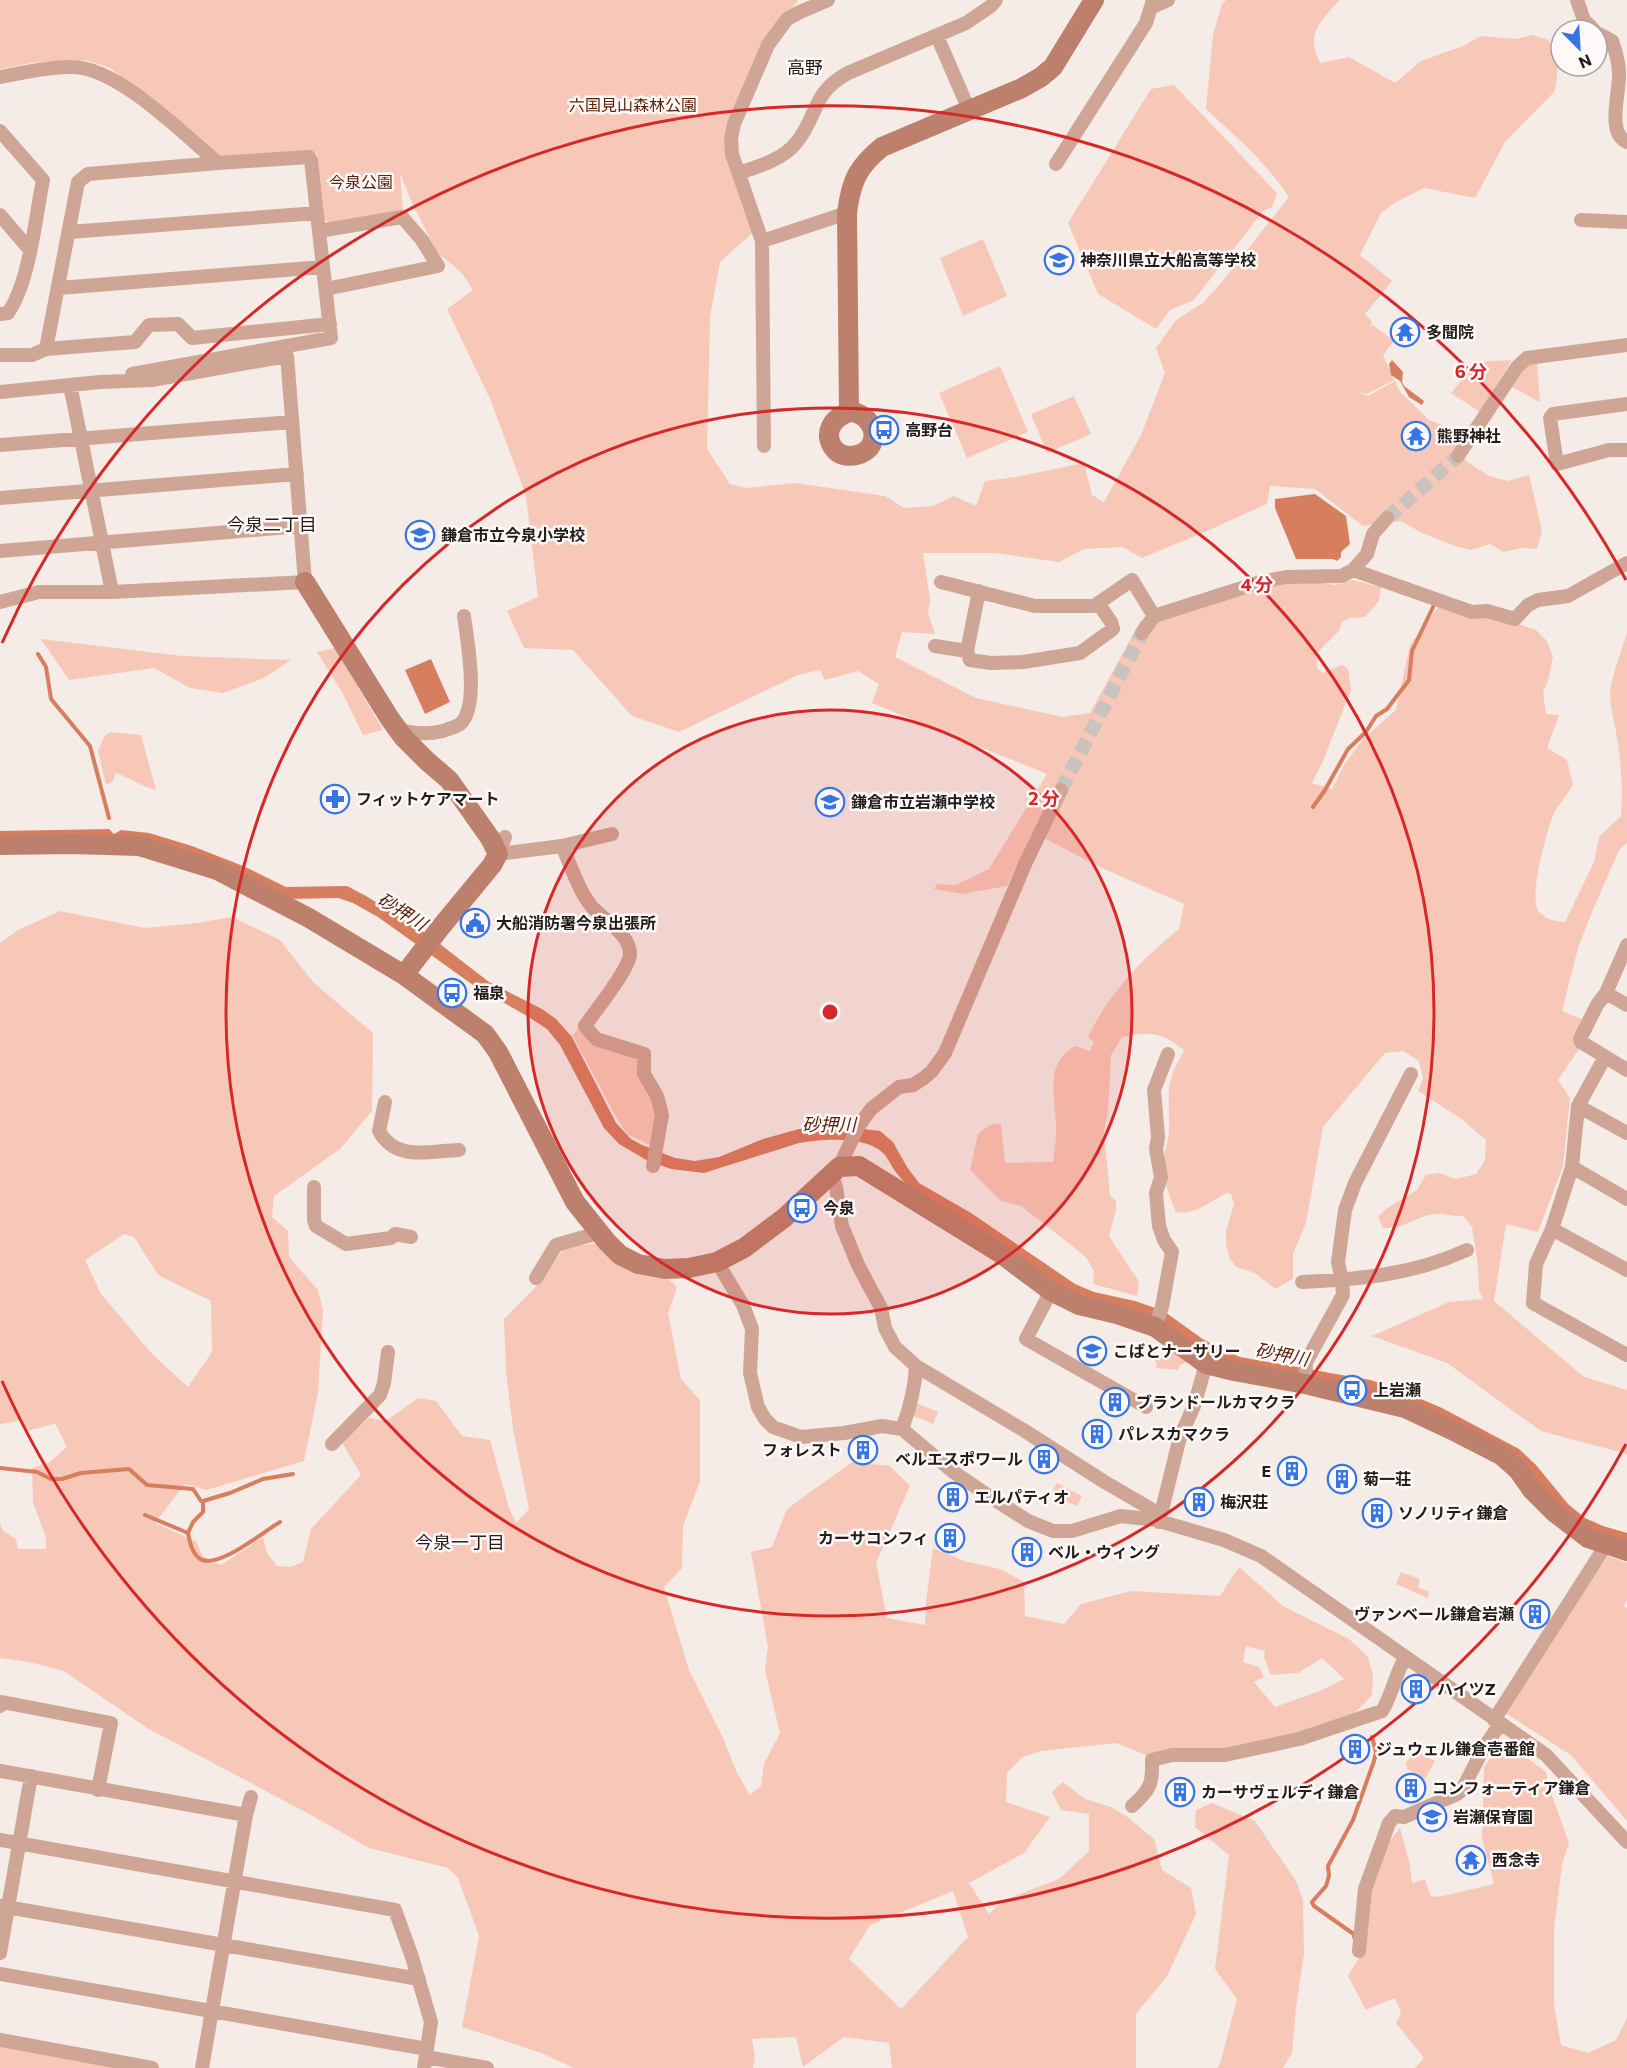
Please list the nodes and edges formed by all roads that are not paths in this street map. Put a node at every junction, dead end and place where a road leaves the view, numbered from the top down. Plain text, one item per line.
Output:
1 (828, 0) edge
2 (996, 0) edge
3 (1095, 0) edge
4 (1168, 0) edge
5 (1577, 0) edge
6 (1152, 4) edge
7 (1583, 18) edge
8 (937, 36) junction
9 (1609, 39) edge
10 (0, 77) edge
11 (969, 110) junction
12 (0, 131) edge
13 (1627, 142) edge
14 (218, 163) junction
15 (1056, 165) dead end
16 (739, 173) junction
17 (317, 213) junction
18 (847, 213) junction
19 (0, 215) edge
20 (1581, 220) dead end
21 (1627, 222) edge
22 (319, 231) junction
23 (69, 232) junction
24 (762, 241) junction
25 (30, 250) junction
26 (323, 267) junction
27 (59, 288) junction
28 (326, 289) junction
29 (3, 310) edge
30 (330, 324) junction
31 (1627, 345) edge
32 (46, 349) junction
33 (0, 355) edge
34 (99, 381) junction
35 (69, 385) junction
36 (0, 392) edge
37 (1627, 404) edge
38 (849, 412) dead end
39 (292, 422) junction
40 (81, 439) junction
41 (0, 445) edge
42 (764, 446) dead end
43 (1627, 450) edge
44 (1458, 456) tunnel mouth
45 (297, 474) junction
46 (91, 490) junction
47 (0, 498) edge
48 (1387, 518) tunnel mouth
49 (301, 525) junction
50 (102, 542) junction
51 (0, 551) edge
52 (1627, 563) edge
53 (1353, 570) junction
54 (305, 582) junction
55 (941, 582) dead end
56 (979, 591) junction
57 (112, 592) junction
58 (0, 602) edge
59 (1098, 603) junction
60 (1154, 615) junction
61 (464, 616) dead end
62 (1142, 633) tunnel mouth
63 (935, 646) dead end
64 (967, 651) junction
65 (397, 729) junction
66 (1061, 790) tunnel mouth
67 (612, 834) dead end
68 (0, 845) edge
69 (501, 845) junction
70 (562, 846) junction
71 (1627, 945) edge
72 (404, 975) junction
73 (1606, 993) junction
74 (1627, 1005) edge
75 (1168, 1054) dead end
76 (1605, 1057) junction
77 (1627, 1070) edge
78 (1411, 1074) dead end
79 (385, 1102) dead end
80 (1578, 1106) junction
81 (1627, 1133) edge
82 (459, 1150) dead end
83 (653, 1166) dead end
84 (1572, 1167) junction
85 (835, 1171) junction
86 (314, 1187) dead end
87 (1627, 1199) edge
88 (1552, 1229) junction
89 (598, 1233) junction
90 (411, 1237) dead end
91 (1467, 1250) dead end
92 (717, 1262) junction
93 (1627, 1270) edge
94 (536, 1278) dead end
95 (1342, 1280) junction
96 (1302, 1282) dead end
97 (1051, 1291) junction
98 (1156, 1325) junction
99 (388, 1352) dead end
100 (1627, 1355) edge
101 (1206, 1364) junction
102 (916, 1366) junction
103 (1305, 1382) junction
104 (1146, 1407) dead end
105 (902, 1429) junction
106 (332, 1444) dead end
107 (1158, 1521) junction
108 (1606, 1545) junction
109 (1627, 1551) edge
110 (1405, 1658) junction
111 (0, 1706) edge
112 (1497, 1722) junction
113 (0, 1771) edge
114 (31, 1776) junction
115 (98, 1790) junction
116 (251, 1797) dead end
117 (1132, 1806) dead end
118 (246, 1815) junction
119 (0, 1840) edge
120 (1627, 1842) edge
121 (19, 1844) junction
122 (236, 1881) junction
123 (4, 1906) edge
124 (224, 1945) junction
125 (1359, 1952) dead end
126 (0, 1953) edge
127 (0, 1974) edge
128 (419, 1979) junction
129 (212, 2012) junction
130 (0, 2040) edge
131 (425, 2058) edge
132 (130, 2066) edge
133 (152, 2068) edge
134 (202, 2068) edge
135 (487, 2068) edge

1 - 16 street
2 - 8 street
3 - 11 street
4 - 6 street
5 - 7 street
6 - 15 street
8 - 11 street
8 - 16 street
9 - 13 street
10 - 14 street
11 - 18 street
12 - 25 street
14 - 17 street
14 - 23 street
16 - 24 street
17 - 22 street
17 - 23 street
18 - 24 street
18 - 38 street
19 - 25 street
20 - 21 street
22 - 26 street
22 - 28 street
23 - 27 street
24 - 42 street
25 - 29 street
26 - 27 street
26 - 28 street
27 - 32 street
28 - 30 street
30 - 32 street
30 - 34 street
31 - 44 street
32 - 33 street
34 - 35 street
34 - 39 street
35 - 36 street
35 - 40 street
37 - 43 street
39 - 40 street
39 - 45 street
40 - 41 street
40 - 46 street
45 - 46 street
45 - 49 street
46 - 47 street
46 - 50 street
48 - 53 street
49 - 50 street
49 - 54 street
50 - 51 street
50 - 57 street
52 - 53 street
53 - 60 street
54 - 57 street
54 - 65 street
55 - 56 street
56 - 59 street
56 - 64 street
57 - 58 street
59 - 60 street
59 - 64 street
60 - 62 street
61 - 65 street
63 - 64 street
65 - 69 street
66 - 85 street
67 - 70 street
68 - 72 street
69 - 70 street
69 - 72 street
70 - 83 street
71 - 73 street
72 - 89 street
73 - 74 street
73 - 76 street
75 - 98 street
76 - 77 street
76 - 80 street
78 - 95 street
79 - 82 street
80 - 81 street
80 - 84 street
84 - 87 street
84 - 88 street
85 - 92 street
85 - 97 street
85 - 102 street
86 - 90 street
88 - 93 street
88 - 100 street
89 - 92 street
89 - 94 street
91 - 95 street
92 - 105 street
95 - 96 street
95 - 103 street
97 - 98 street
97 - 104 street
98 - 101 street
99 - 106 street
101 - 103 street
101 - 107 street
102 - 105 street
102 - 107 street
103 - 108 street
105 - 107 street
107 - 110 street
108 - 109 street
108 - 112 street
110 - 112 street
110 - 117 street
111 - 115 street
112 - 120 street
112 - 125 street
113 - 114 street
114 - 115 street
114 - 121 street
115 - 118 street
116 - 118 street
118 - 122 street
119 - 121 street
121 - 122 street
121 - 123 street
122 - 124 street
122 - 128 street
123 - 124 street
123 - 126 street
124 - 128 street
124 - 129 street
127 - 129 street
128 - 131 street
129 - 131 street
129 - 134 street
130 - 132 street
131 - 135 street
132 - 133 street

